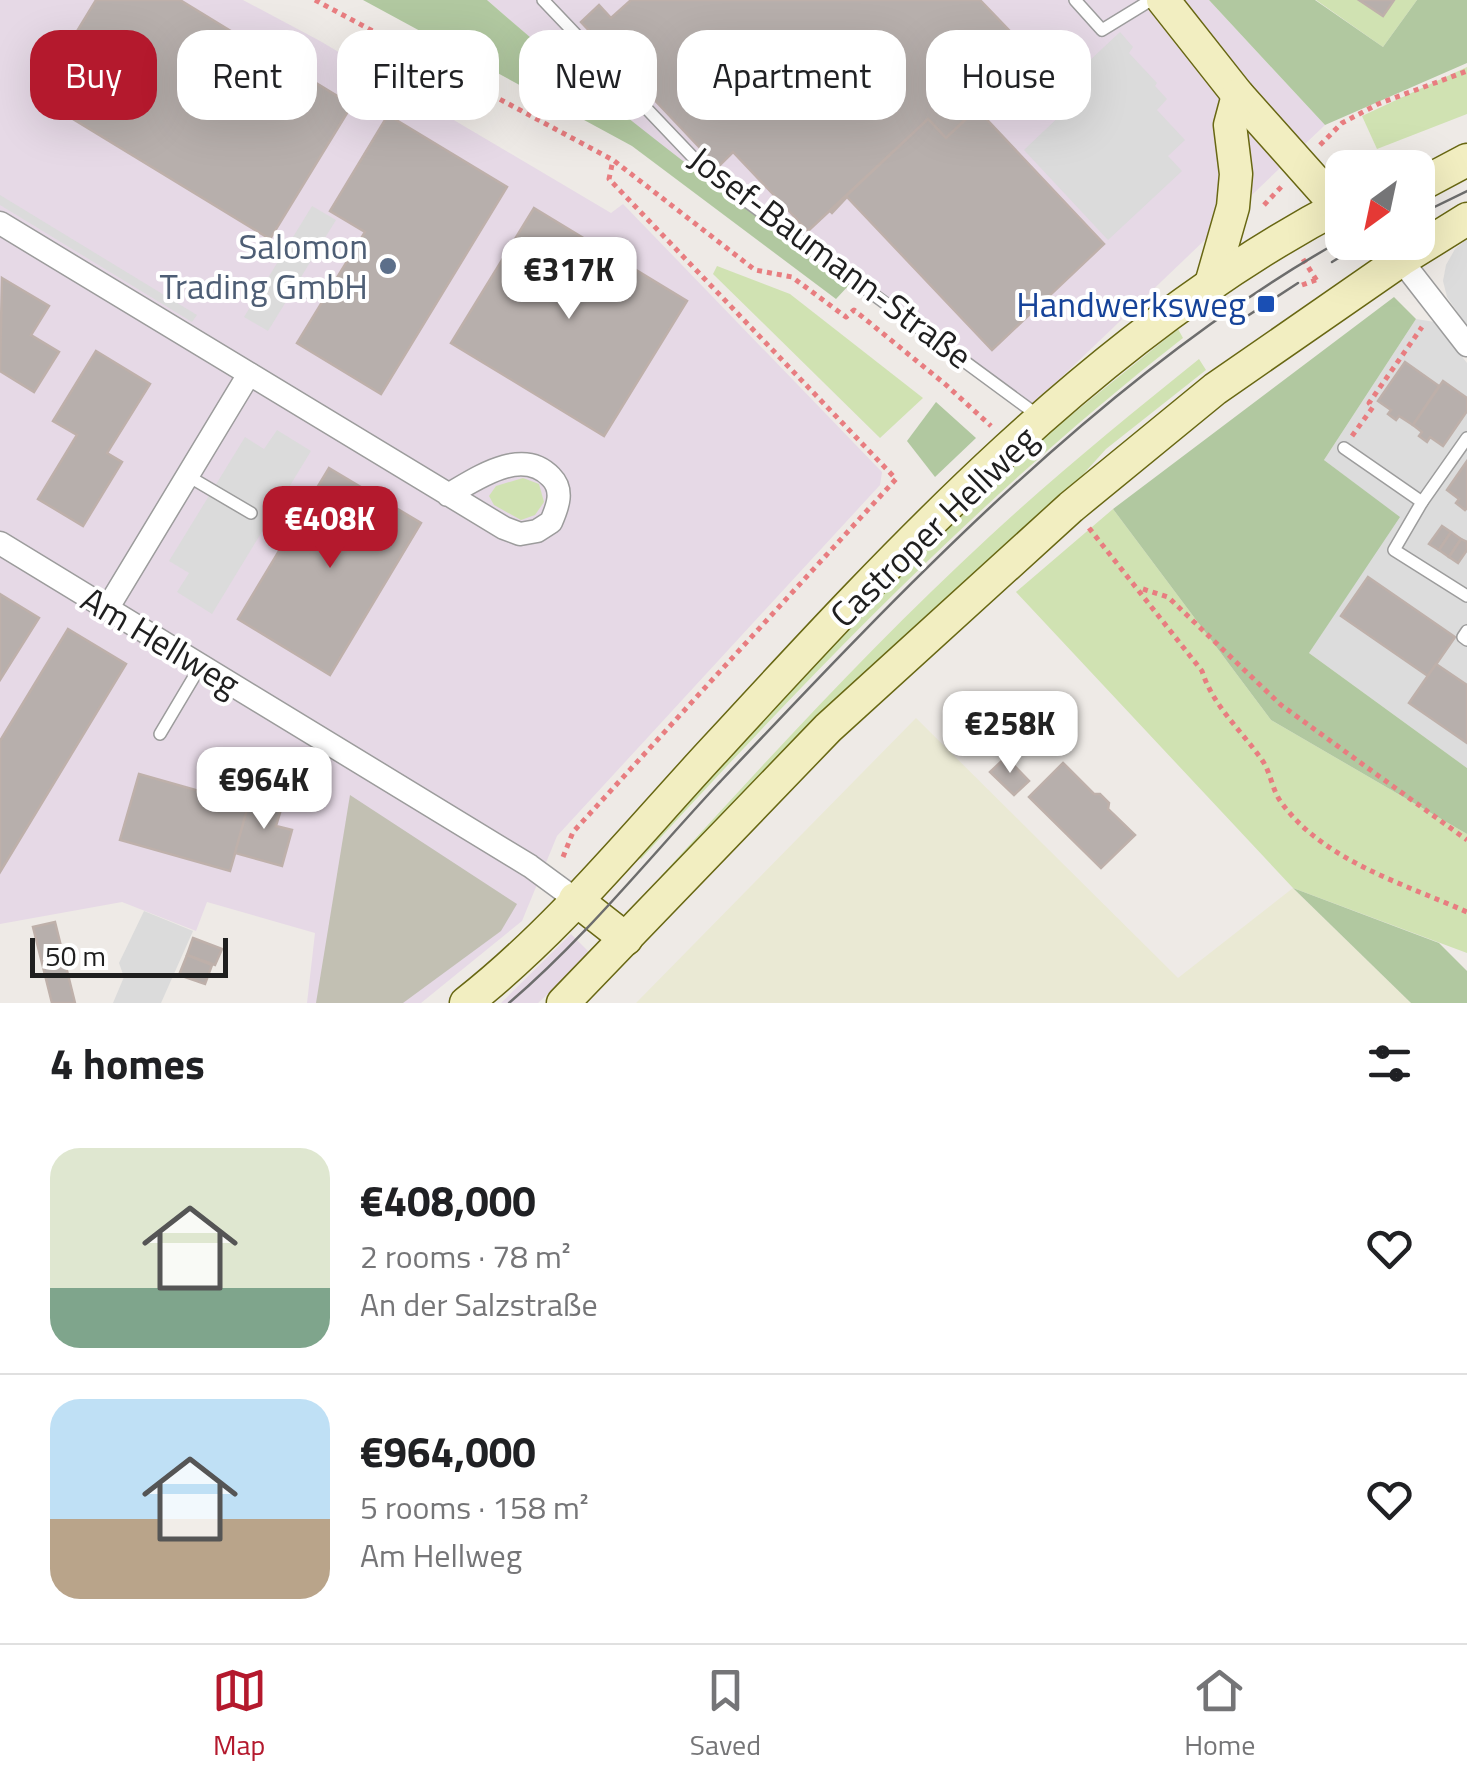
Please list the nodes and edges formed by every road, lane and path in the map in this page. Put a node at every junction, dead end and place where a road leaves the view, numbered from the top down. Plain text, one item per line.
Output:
1 (316, 0) edge
2 (543, 0) edge
3 (1075, 0) edge
4 (1150, 0) edge
5 (1164, 0) edge
6 (1467, 71) edge
7 (1238, 96) junction
8 (1467, 146) edge
9 (613, 160) junction
10 (1435, 160) edge
11 (1467, 160) edge
12 (1300, 167) junction
13 (1435, 177) edge
14 (1325, 192) edge
15 (1264, 205) dead end
16 (1325, 216) edge
17 (1467, 219) edge
18 (0, 223) edge
19 (1435, 232) edge
20 (1288, 235) junction
21 (1376, 260) edge
22 (1403, 260) edge
23 (1211, 284) junction
24 (1302, 285) dead end
25 (1425, 291) junction
26 (1325, 293) junction
27 (1467, 344) edge
28 (250, 374) junction
29 (1044, 420) junction
30 (1467, 438) edge
31 (1011, 447) junction
32 (1344, 448) joint
33 (188, 476) junction
34 (448, 495) dead end
35 (1422, 502) junction
36 (1071, 507) junction
37 (250, 512) dead end
38 (0, 543) edge
39 (1140, 588) junction
40 (1467, 596) edge
41 (107, 609) junction
42 (1467, 631) edge
43 (1467, 640) edge
44 (200, 665) junction
45 (160, 734) dead end
46 (1467, 840) edge
47 (563, 857) dead end
48 (575, 899) junction
49 (1467, 912) edge
50 (626, 939) junction
51 (466, 1003) edge
52 (563, 1003) edge

1 - 9 path
2 - 29 lane, Josef-Baumann-Straße
3 - 4 lane
5 - 7 main road
6 - 12 path
7 - 12 main road
7 - 23 main road
8 - 10 main road
9 - 31 path
9 - 47 path
11 - 13 main road
12 - 14 main road
12 - 15 path
16 - 20 main road, Castroper Hellweg
17 - 19 main road, Castroper Hellweg
18 - 28 street
20 - 23 main road, Castroper Hellweg
20 - 26 path
21 - 26 main road, Castroper Hellweg
22 - 25 street
23 - 29 main road, Castroper Hellweg
24 - 26 path
25 - 27 street
25 - 32 path
26 - 36 main road, Castroper Hellweg
28 - 33 street
28 - 34 street
29 - 31 main road, Castroper Hellweg
30 - 35 lane
31 - 48 main road, Castroper Hellweg
32 - 35 lane
33 - 37 lane
33 - 41 street
35 - 40 lane
36 - 39 path
36 - 50 main road, Castroper Hellweg
38 - 41 street, Am Hellweg
39 - 46 path
39 - 49 path
41 - 44 street, Am Hellweg
42 - 43 lane
44 - 45 lane
44 - 48 street, Am Hellweg
48 - 50 main road
48 - 51 main road, Castroper Hellweg
50 - 52 main road, Castroper Hellweg

